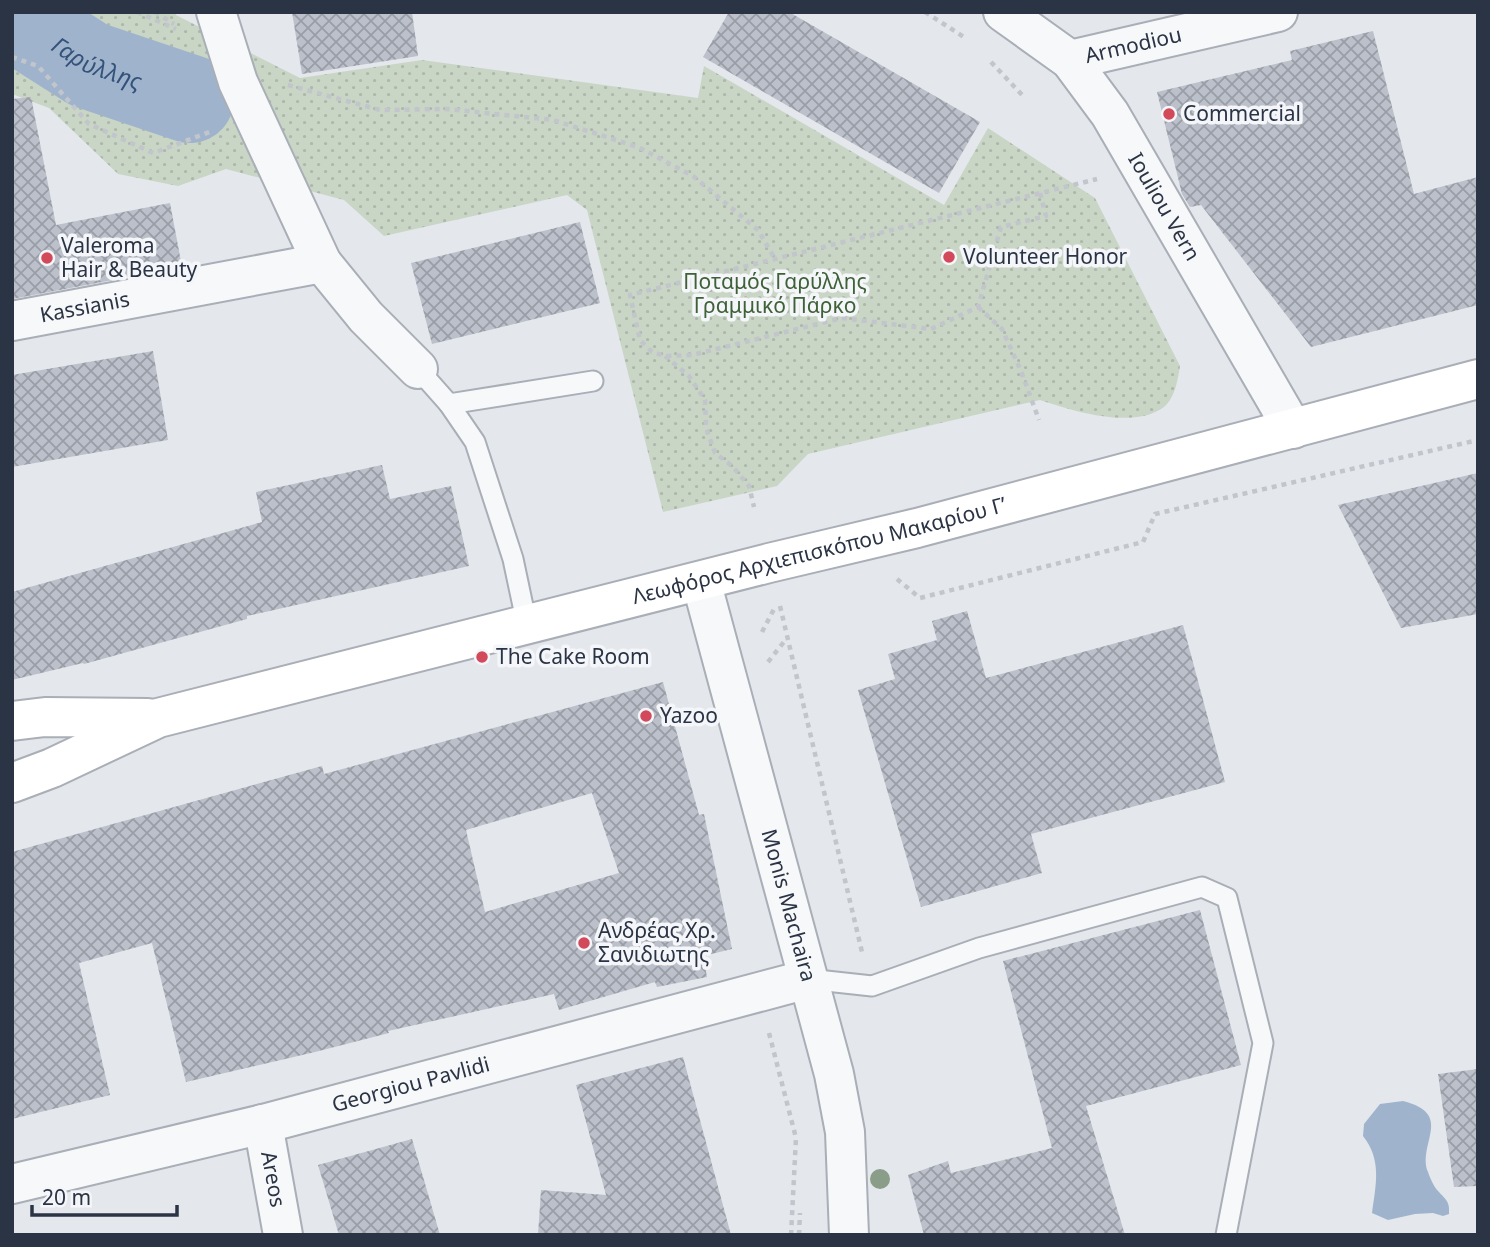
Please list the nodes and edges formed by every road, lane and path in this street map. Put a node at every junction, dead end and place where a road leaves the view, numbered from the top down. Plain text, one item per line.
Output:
1 (137, 12) edge
2 (216, 12) edge
3 (1003, 12) edge
4 (1278, 12) edge
5 (179, 30) dead end
6 (12, 57) edge
7 (1070, 60) junction
8 (279, 83) dead end
9 (223, 127) dead end
10 (1103, 177) dead end
11 (1040, 193) junction
12 (775, 258) junction
13 (322, 263) junction
14 (978, 307) junction
15 (12, 321) edge
16 (665, 356) junction
17 (418, 369) joint
18 (1478, 379) edge
19 (593, 382) dead end
20 (449, 404) junction
21 (1039, 420) dead end
22 (1293, 429) junction
23 (1478, 440) edge
24 (754, 507) dead end
25 (891, 575) dead end
26 (701, 581) junction
27 (527, 625) junction
28 (759, 638) dead end
29 (787, 638) junction
30 (763, 656) dead end
31 (158, 718) junction
32 (12, 721) edge
33 (12, 783) edge
34 (808, 979) junction
35 (872, 986) junction
36 (263, 1124) junction
37 (806, 1137) dead end
38 (12, 1184) edge
39 (283, 1235) edge
40 (791, 1235) edge
41 (849, 1235) edge
42 (1226, 1235) edge

1 - 5 path
2 - 13 street
3 - 7 street, Iouliou Vern
4 - 7 street, Armodiou
6 - 9 path
7 - 22 street, Iouliou Vern
8 - 12 path
10 - 11 path
11 - 12 path
11 - 14 path
12 - 16 path
13 - 15 street, Kassianis
13 - 17 street
14 - 16 path
14 - 21 path
16 - 24 path
17 - 20 lane
18 - 22 main road, Λεωφόρος Αρχιεπισκόπου Μακαρίου Γ’
19 - 20 lane
20 - 27 lane
22 - 26 main road, Λεωφόρος Αρχιεπισκόπου Μακαρίου Γ’
23 - 25 path
26 - 27 main road, Λεωφόρος Αρχιεπισκόπου Μακαρίου Γ’
26 - 34 street, Monis Machaira
27 - 31 main road, Λεωφόρος Αρχιεπισκόπου Μακαρίου Γ’
28 - 29 path
29 - 30 path
29 - 35 path
31 - 32 main road, Λεωφόρος Αρχιεπισκόπου Μακαρίου Γ’
31 - 33 main road, Λεωφόρος Αρχιεπισκόπου Μακαρίου Γ’
34 - 35 lane
34 - 36 street, Georgiou Pavlidi
34 - 41 street, Monis Machaira
35 - 42 lane
36 - 38 street, Georgiou Pavlidi
36 - 39 street, Areos
37 - 40 path

